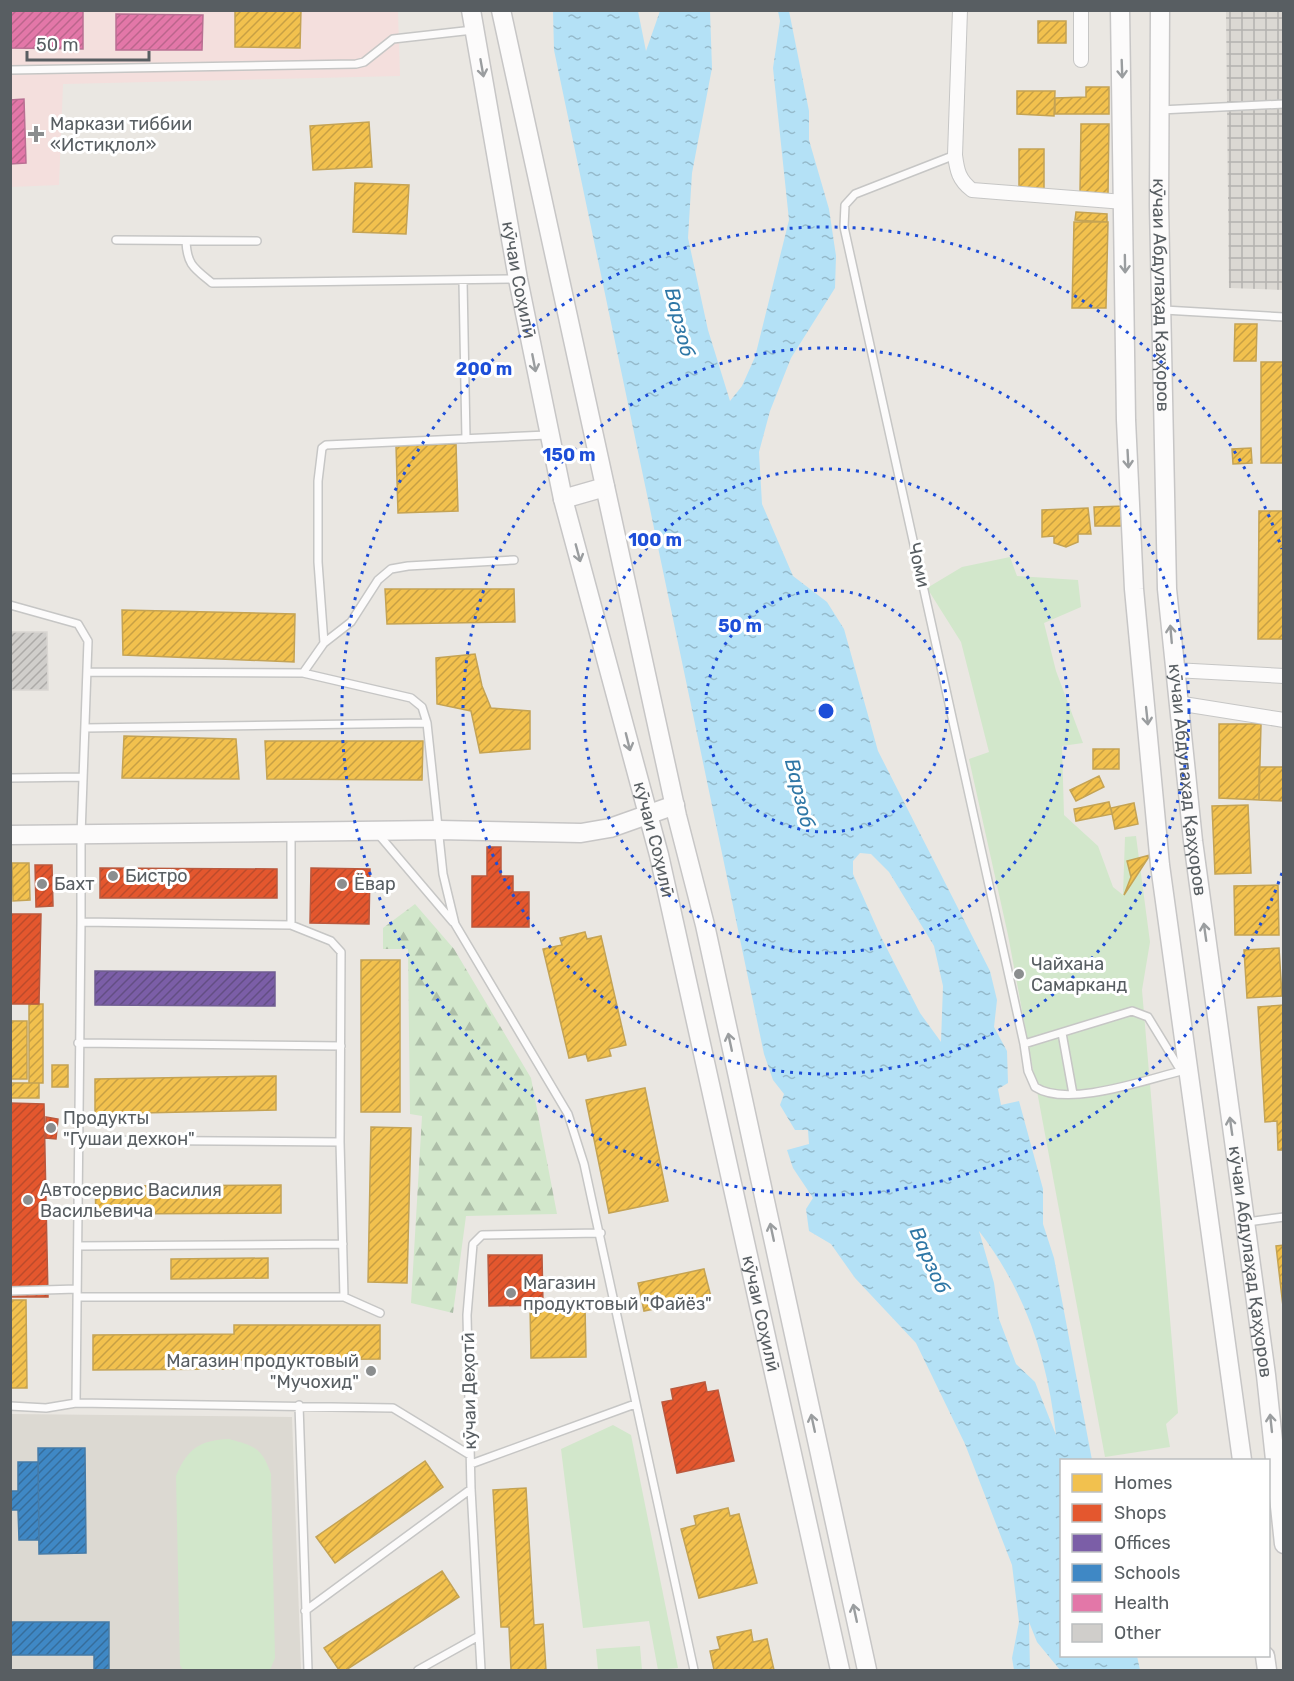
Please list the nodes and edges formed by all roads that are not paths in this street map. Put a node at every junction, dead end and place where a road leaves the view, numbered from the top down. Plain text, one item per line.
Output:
1 (471, 10) edge
2 (501, 10) edge
3 (960, 10) edge
4 (1081, 10) edge
5 (1120, 10) edge
6 (1160, 10) edge
7 (475, 30) junction
8 (1082, 60) dead end
9 (10, 70) edge
10 (1284, 104) edge
11 (1160, 110) junction
12 (955, 155) junction
13 (1124, 202) junction
14 (116, 240) dead end
15 (186, 241) junction
16 (257, 241) dead end
17 (518, 279) junction
18 (463, 281) junction
19 (1161, 310) junction
20 (1284, 317) edge
21 (549, 435) junction
22 (466, 439) junction
23 (605, 487) junction
24 (563, 499) junction
25 (514, 560) dead end
26 (10, 605) edge
27 (324, 643) junction
28 (1174, 670) junction
29 (87, 672) junction
30 (303, 673) junction
31 (1284, 676) edge
32 (1177, 703) junction
33 (1284, 720) edge
34 (427, 723) junction
35 (85, 728) junction
36 (83, 777) junction
37 (10, 778) edge
38 (675, 805) junction
39 (647, 816) junction
40 (439, 830) junction
41 (376, 832) junction
42 (291, 833) junction
43 (10, 835) edge
44 (81, 835) junction
45 (81, 922) junction
46 (455, 924) junction
47 (291, 925) junction
48 (1062, 1033) junction
49 (78, 1043) junction
50 (1024, 1044) junction
51 (341, 1046) junction
52 (1073, 1094) junction
53 (80, 1140) junction
54 (340, 1142) junction
55 (1284, 1217) edge
56 (1245, 1222) junction
57 (602, 1233) junction
58 (343, 1244) junction
59 (78, 1245) junction
60 (10, 1291) edge
61 (77, 1293) junction
62 (344, 1297) junction
63 (380, 1313) dead end
64 (76, 1403) junction
65 (635, 1404) junction
66 (299, 1405) junction
67 (10, 1406) edge
68 (470, 1455) junction
69 (1242, 1459) edge
70 (1279, 1462) edge
71 (471, 1464) junction
72 (471, 1489) junction
73 (1284, 1544) edge
74 (305, 1611) junction
75 (479, 1636) junction
76 (308, 1671) edge
77 (418, 1671) edge
78 (481, 1671) edge
79 (694, 1671) edge
80 (840, 1671) edge
81 (867, 1671) edge

1 - 7 main road, кӯчаи Соҳилӣ
2 - 23 main road
3 - 12 street
4 - 8 street
5 -> 13 main road, кӯчаи Абдулаҳад Қаҳҳоров
6 - 11 main road, кӯчаи Абдулаҳад Қаҳҳоров
7 - 9 lane
7 -> 17 main road, кӯчаи Соҳилӣ
10 - 11 lane
11 - 19 main road, кӯчаи Абдулаҳад Қаҳҳоров
12 - 13 street
12 - 50 lane, Чоми
13 -> 69 main road, кӯчаи Абдулаҳад Қаҳҳоров
14 - 15 lane
15 - 16 lane
15 - 18 lane
17 - 18 lane
17 -> 21 main road, кӯчаи Соҳилӣ
18 - 22 lane
19 - 20 lane
28 -> 19 main road, кӯчаи Абдулаҳад Қаҳҳоров
21 - 22 lane
21 - 24 main road, кӯчаи Соҳилӣ
22 - 27 lane
23 - 24 main road
23 - 38 main road
24 -> 39 main road, кӯчаи Соҳилӣ
25 - 27 lane
26 - 29 lane
27 - 30 lane
28 - 31 street
28 - 32 main road, кӯчаи Абдулаҳад Қаҳҳоров
29 - 30 lane
29 - 35 lane
30 - 34 lane
32 - 33 street
56 -> 32 main road, кӯчаи Абдулаҳад Қаҳҳоров
34 - 35 lane
34 - 40 lane
35 - 36 lane
36 - 37 lane
36 - 44 lane
38 - 39 main road
81 -> 38 main road
39 - 40 main road
39 - 80 main road, кӯчаи Соҳилӣ
40 - 41 main road
40 - 46 lane
41 - 42 main road
41 - 46 lane
42 - 44 main road
42 - 47 lane
43 - 44 main road
44 - 45 lane
45 - 47 lane
45 - 49 lane
46 - 57 lane
47 - 51 lane
48 - 50 lane
48 - 52 lane
48 - 52 lane
49 - 51 lane
49 - 53 lane
50 - 52 lane, Чоми
51 - 54 lane
53 - 54 lane
53 - 59 lane
54 - 58 lane
55 - 56 lane
70 -> 56 main road, кӯчаи Абдулаҳад Қаҳҳоров
57 - 65 lane
57 - 68 lane, кӯчаи Деҳотӣ
58 - 59 lane
58 - 62 lane
59 - 61 lane
60 - 61 lane
61 - 62 lane
61 - 64 lane
62 - 63 lane
64 - 66 lane
64 - 67 lane
65 - 71 lane
65 - 79 lane
66 - 68 lane
66 - 74 lane
68 - 71 lane, кӯчаи Деҳотӣ
70 - 73 main road, кӯчаи Абдулаҳад Қаҳҳоров
71 - 72 lane, кӯчаи Деҳотӣ
72 - 74 lane
72 - 75 lane, кӯчаи Деҳотӣ
74 - 76 lane
75 - 77 lane
75 - 78 lane, кӯчаи Деҳотӣ

